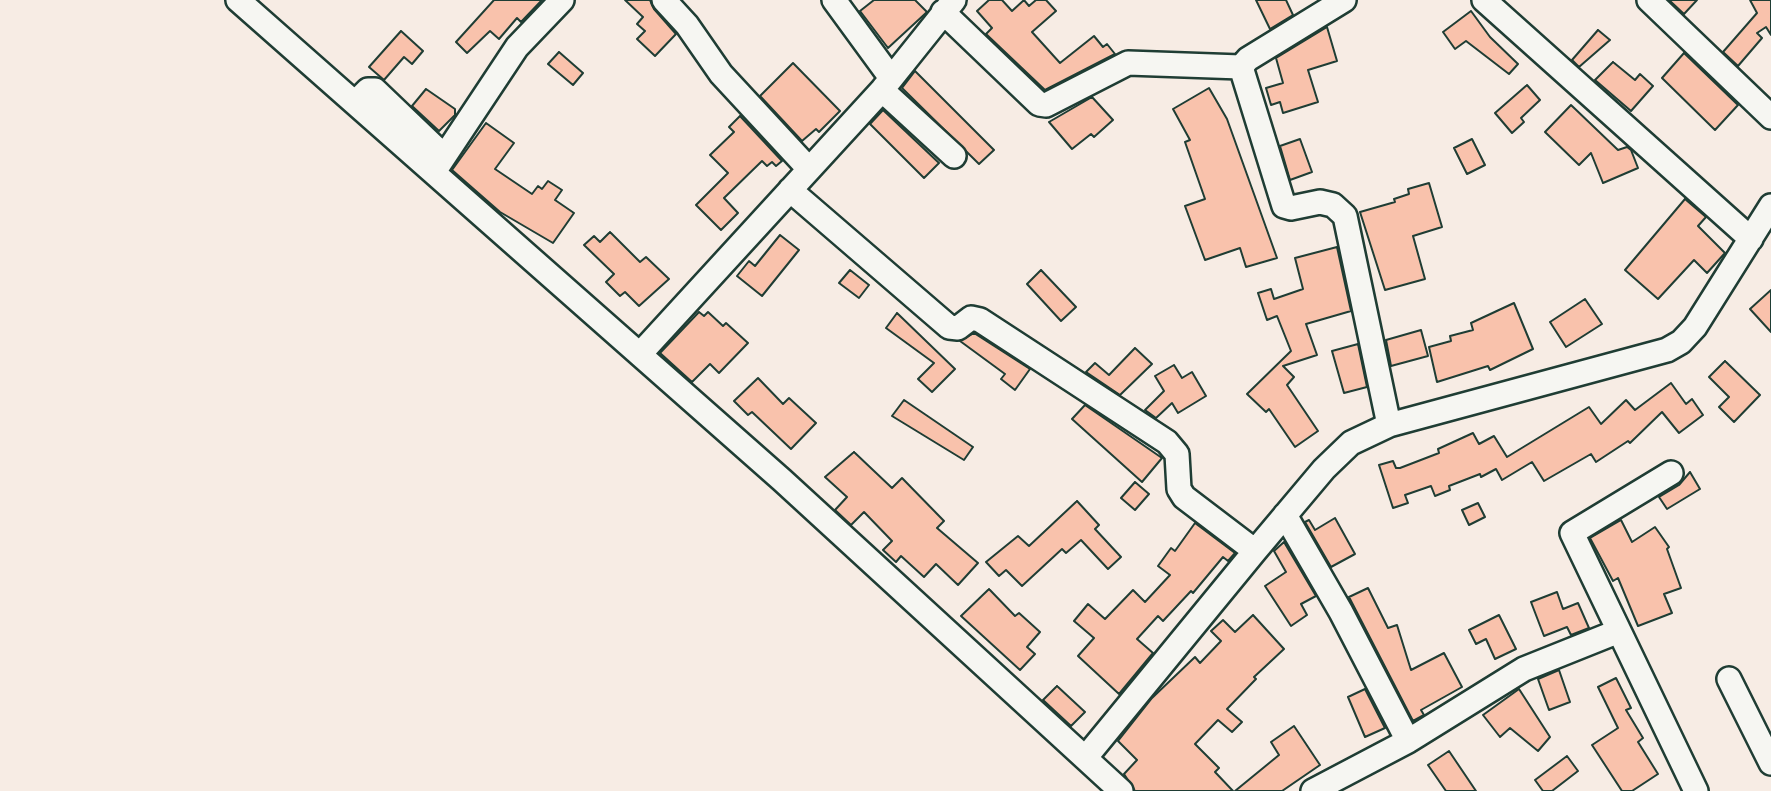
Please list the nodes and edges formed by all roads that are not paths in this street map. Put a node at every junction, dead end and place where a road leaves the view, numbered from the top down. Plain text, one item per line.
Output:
1 (562, 0) edge
2 (664, 0) edge
3 (834, 0) edge
4 (1344, 0) edge
5 (1483, 0) edge
6 (1649, 0) edge
7 (245, 2) edge
8 (949, 6) edge
9 (1241, 67) junction
10 (886, 84) junction
11 (1771, 117) edge
12 (954, 156) dead end
13 (439, 164) junction
14 (809, 169) junction
15 (790, 190) junction
16 (1771, 206) edge
17 (1751, 240) junction
18 (640, 354) junction
19 (1389, 425) junction
20 (1671, 473) dead end
21 (1285, 515) junction
22 (1255, 551) junction
23 (1619, 631) junction
24 (1729, 679) dead end
25 (1408, 741) junction
26 (1087, 757) junction
27 (1771, 763) edge
28 (1121, 791) edge
29 (1313, 791) edge
30 (1696, 791) edge

1 - 13 street
2 - 14 street
3 - 10 street
4 - 9 street
5 - 17 street
6 - 11 street
7 - 13 street
8 - 9 street
8 - 10 street
9 - 19 street
10 - 12 street
10 - 14 street
13 - 18 street
14 - 15 street
15 - 18 street
15 - 22 street
16 - 17 street
17 - 19 street
18 - 26 street
19 - 21 street
20 - 23 street
21 - 22 street
21 - 25 street
22 - 26 street
23 - 25 street
23 - 30 street
24 - 27 street
25 - 29 street
26 - 28 street

